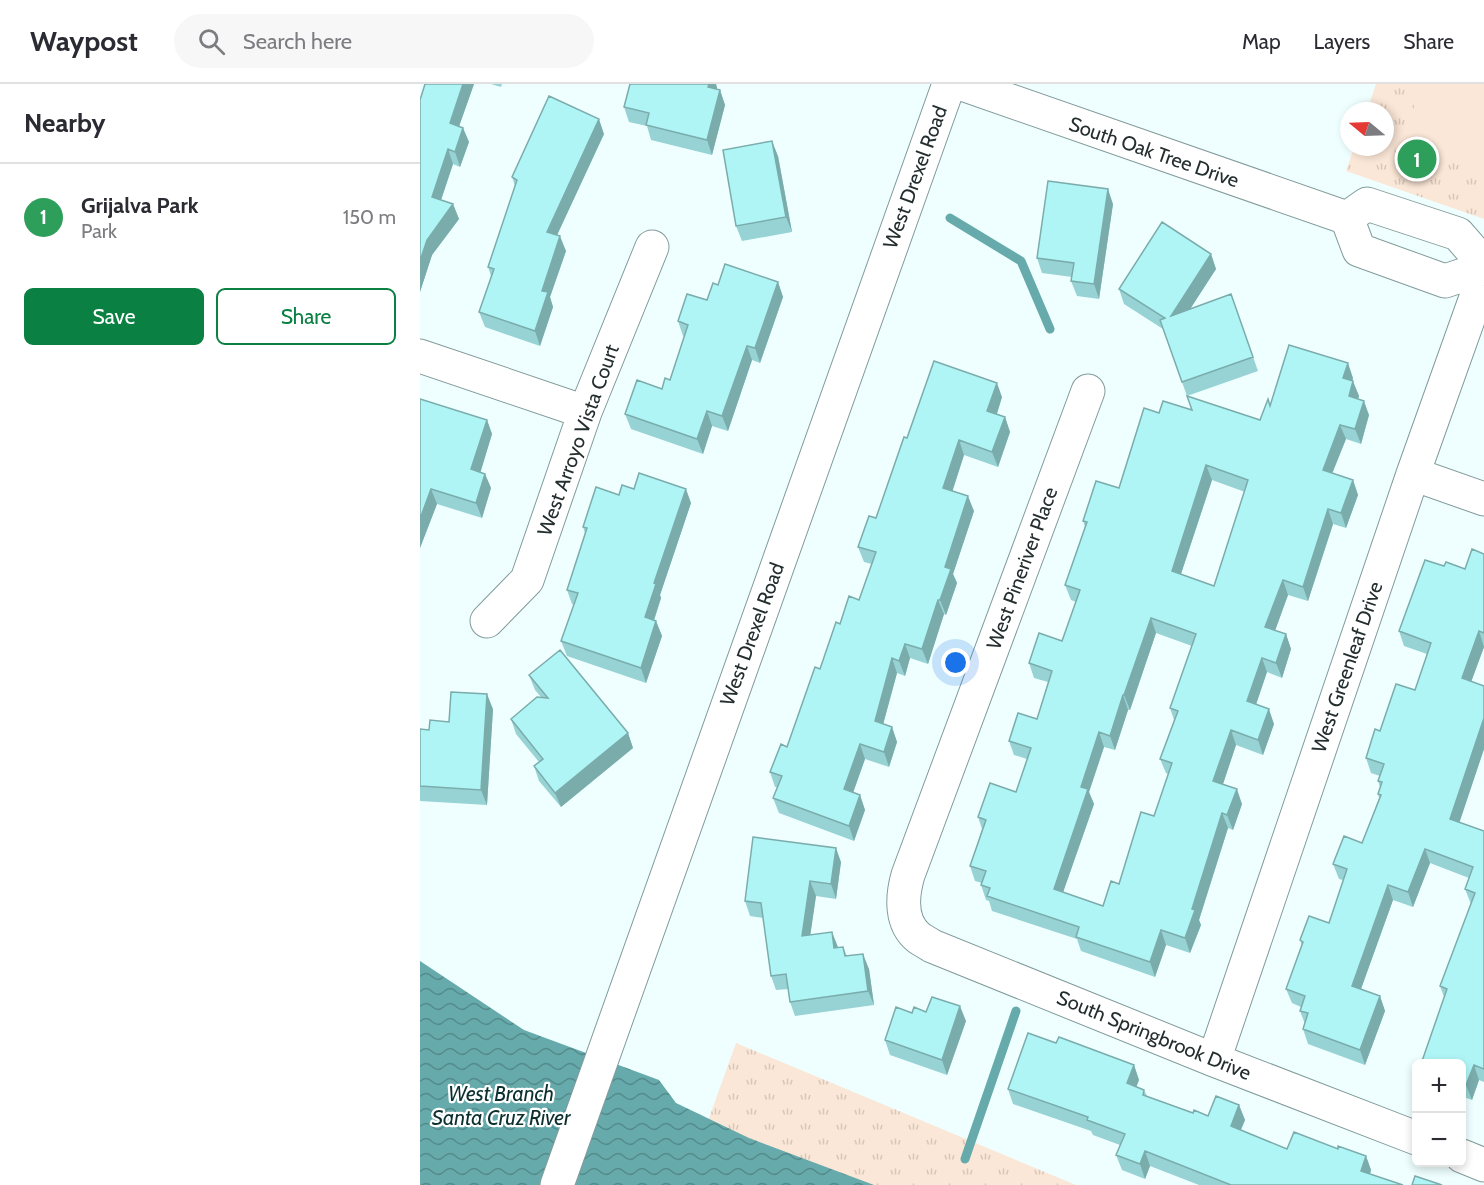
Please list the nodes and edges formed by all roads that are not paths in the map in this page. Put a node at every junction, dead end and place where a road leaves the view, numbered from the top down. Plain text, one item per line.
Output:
1 (949, 84) edge
2 (962, 84) edge
3 (1347, 218) junction
4 (652, 247) dead end
5 (1484, 266) edge
6 (1484, 275) edge
7 (420, 356) edge
8 (1088, 391) dead end
9 (585, 412) junction
10 (1413, 474) junction
11 (1484, 499) edge
12 (487, 621) dead end
13 (894, 919) joint
14 (1214, 1060) junction
15 (1412, 1136) edge
16 (1466, 1158) edge
17 (1484, 1165) edge
18 (557, 1185) edge

1 - 18 street, West Drexel Road
2 - 3 street, South Oak Tree Drive
3 - 5 street
3 - 5 street
4 - 9 street, West Arroyo Vista Court
6 - 10 street, West Greenleaf Drive
7 - 9 street
8 - 13 street, West Pineriver Place
9 - 12 street, West Arroyo Vista Court
10 - 11 street
10 - 14 street, West Greenleaf Drive
13 - 14 street, South Springbrook Drive
14 - 15 street, South Springbrook Drive
16 - 17 street

